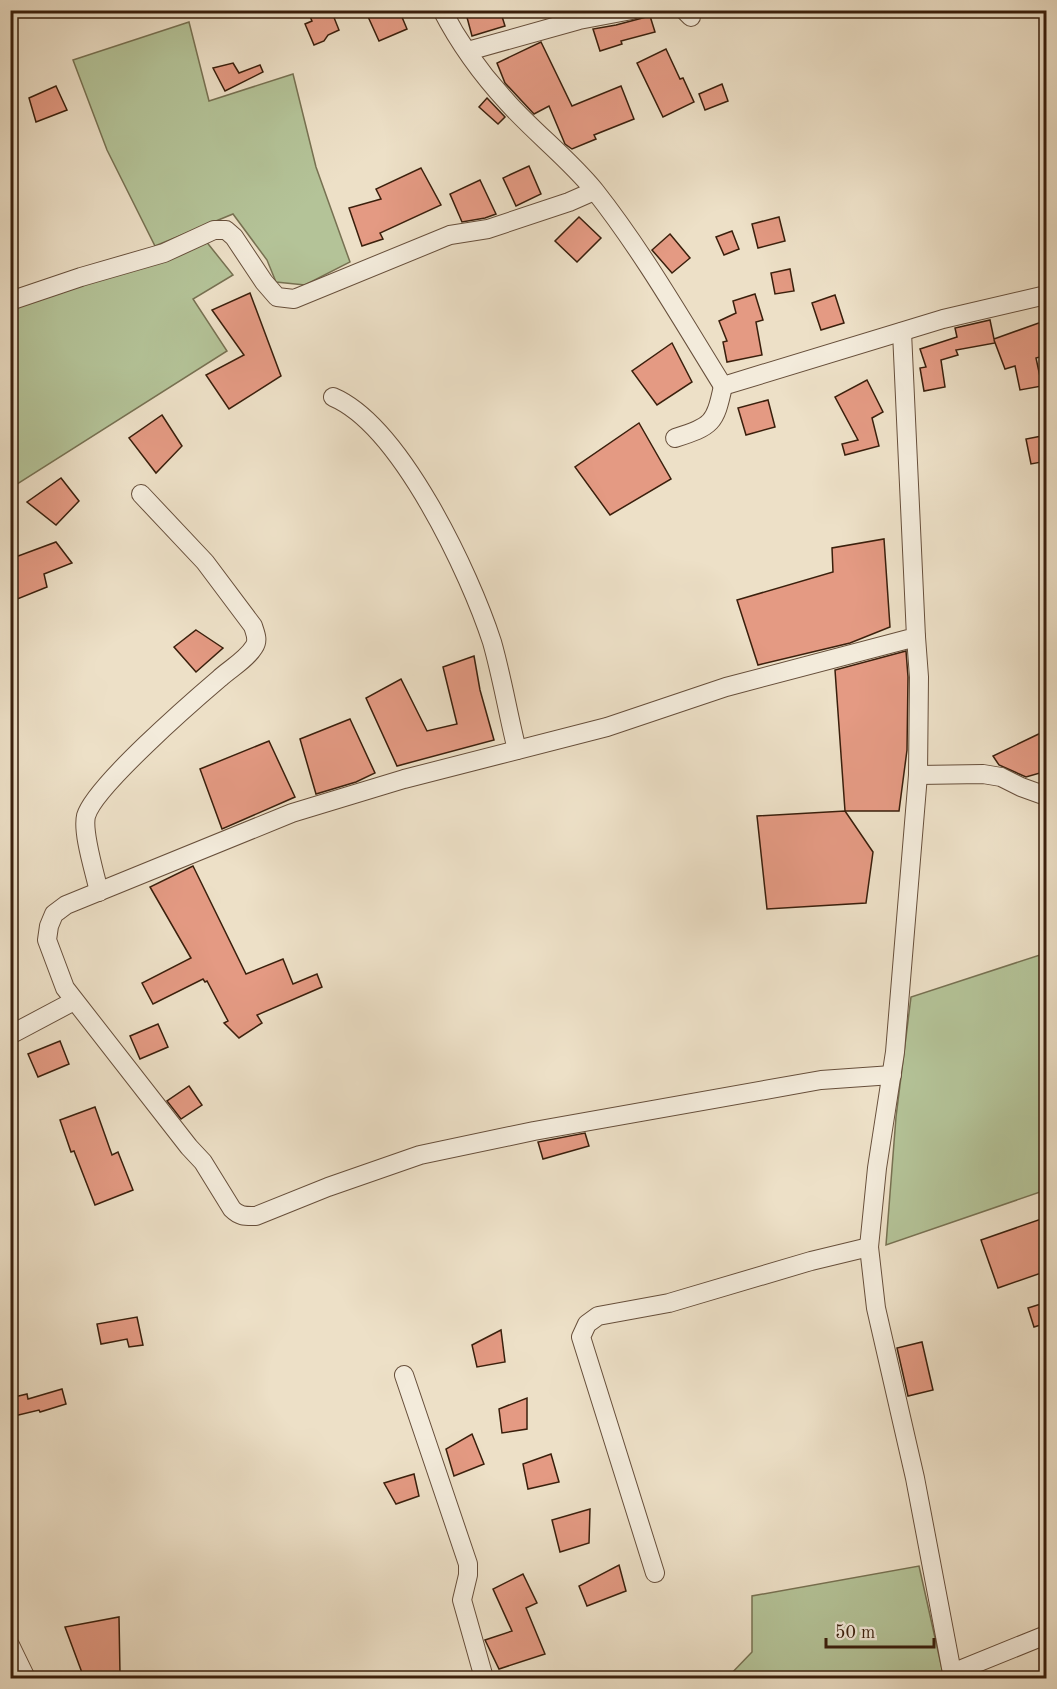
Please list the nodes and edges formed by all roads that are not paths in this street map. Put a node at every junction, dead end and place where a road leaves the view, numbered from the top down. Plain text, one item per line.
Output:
1 (442, 10) edge
2 (632, 10) edge
3 (468, 51) junction
4 (594, 191) junction
5 (1047, 295) edge
6 (10, 302) edge
7 (902, 332) junction
8 (723, 386) junction
9 (333, 397) dead end
10 (675, 438) dead end
11 (141, 494) dead end
12 (916, 637) junction
13 (516, 750) junction
14 (918, 775) junction
15 (1047, 796) edge
16 (99, 892) junction
17 (74, 1001) junction
18 (10, 1035) edge
19 (892, 1075) junction
20 (869, 1247) junction
21 (404, 1375) dead end
22 (655, 1573) dead end
23 (1047, 1635) edge
24 (10, 1645) edge
25 (953, 1676) edge
26 (26, 1678) edge
27 (484, 1678) edge

1 - 3 street
2 - 3 street
3 - 4 street
4 - 6 street
4 - 8 street
5 - 7 street
7 - 8 street
7 - 12 street
8 - 10 street
9 - 13 street
11 - 16 street
12 - 13 street
12 - 14 street
13 - 16 street
14 - 15 street
14 - 19 street
16 - 17 street
17 - 18 street
17 - 19 street
19 - 20 street
20 - 22 street
20 - 25 street
21 - 27 street
23 - 25 street
24 - 26 street

